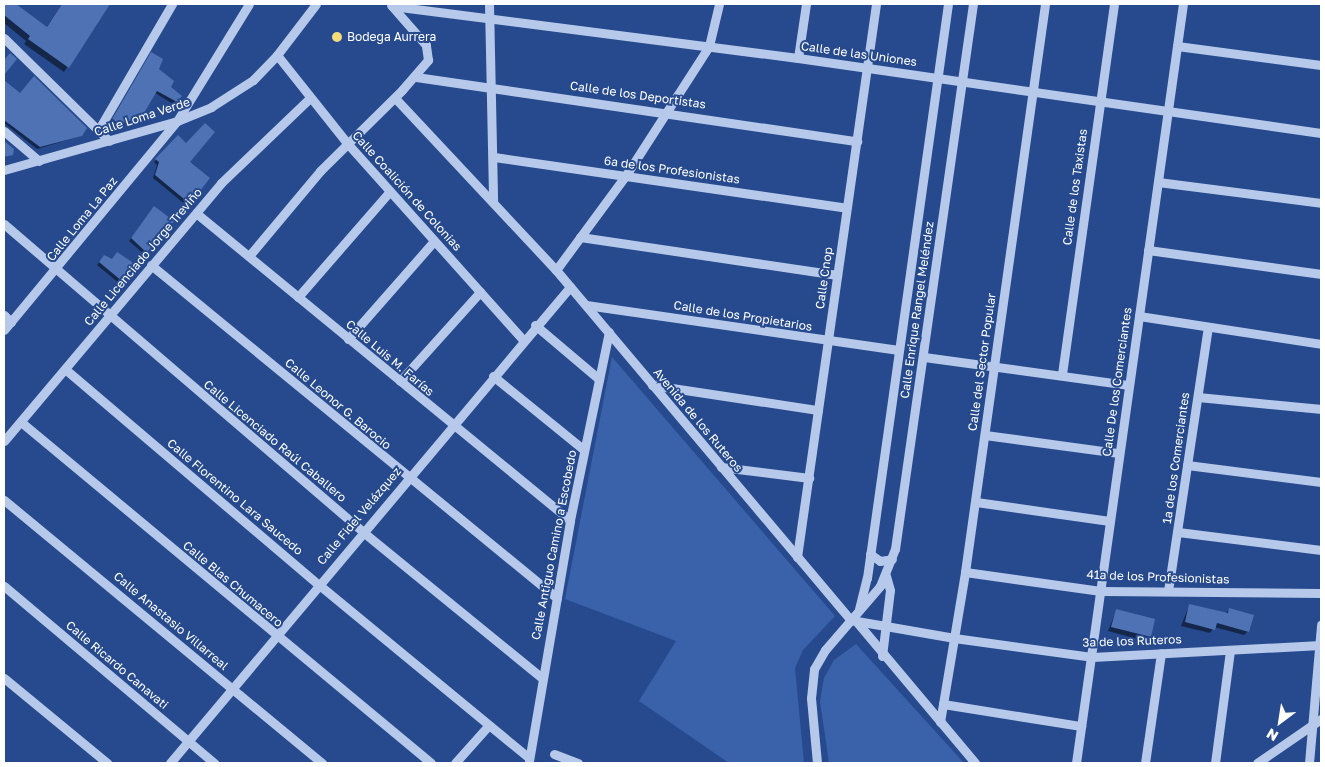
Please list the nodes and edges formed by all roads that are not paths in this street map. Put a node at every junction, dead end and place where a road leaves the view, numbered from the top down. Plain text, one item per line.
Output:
1 (172, 4) edge
2 (249, 4) edge
3 (489, 4) edge
4 (719, 4) edge
5 (806, 4) edge
6 (876, 4) edge
7 (948, 4) edge
8 (973, 4) edge
9 (1045, 4) edge
10 (1114, 4) edge
11 (1183, 4) edge
12 (390, 5) edge
13 (313, 7) edge
14 (490, 19) junction
15 (4, 38) edge
16 (709, 46) junction
17 (1177, 46) junction
18 (277, 55) junction
19 (798, 58) junction
20 (1321, 65) edge
21 (868, 68) junction
22 (416, 76) junction
23 (938, 79) junction
24 (962, 82) junction
25 (493, 90) junction
26 (1031, 92) junction
27 (310, 98) junction
28 (395, 98) junction
29 (1099, 103) junction
30 (667, 112) junction
31 (1168, 113) junction
32 (177, 121) junction
33 (98, 129) junction
34 (4, 131) edge
35 (1321, 133) edge
36 (109, 141) junction
37 (857, 141) junction
38 (347, 142) junction
39 (494, 157) junction
40 (39, 161) junction
41 (4, 170) edge
42 (626, 175) junction
43 (1158, 182) junction
44 (390, 191) junction
45 (493, 200) junction
46 (1321, 203) edge
47 (846, 208) junction
48 (196, 213) junction
49 (4, 224) edge
50 (580, 237) junction
51 (434, 241) junction
52 (1148, 250) junction
53 (249, 256) junction
54 (151, 265) junction
55 (56, 270) junction
56 (556, 270) junction
57 (1321, 274) edge
58 (837, 275) junction
59 (570, 286) junction
60 (480, 292) junction
61 (298, 297) junction
62 (586, 305) junction
63 (4, 315) edge
64 (108, 316) junction
65 (1139, 316) junction
66 (11, 322) junction
67 (536, 325) junction
68 (1208, 328) junction
69 (4, 330) edge
70 (609, 332) junction
71 (348, 339) junction
72 (523, 340) junction
73 (828, 342) junction
74 (1321, 344) edge
75 (897, 350) junction
76 (924, 357) junction
77 (994, 366) junction
78 (65, 369) junction
79 (1062, 374) junction
80 (493, 376) junction
81 (599, 379) junction
82 (400, 381) junction
83 (652, 385) junction
84 (1129, 385) junction
85 (1198, 397) junction
86 (1321, 409) edge
87 (818, 410) junction
88 (21, 422) junction
89 (453, 426) junction
90 (985, 435) junction
91 (4, 441) edge
92 (584, 450) junction
93 (1119, 453) junction
94 (1187, 465) junction
95 (721, 466) junction
96 (408, 478) junction
97 (809, 478) junction
98 (1321, 482) edge
99 (4, 500) edge
100 (976, 502) junction
101 (570, 520) junction
102 (1110, 521) junction
103 (362, 532) junction
104 (1178, 532) junction
105 (1321, 550) edge
106 (870, 554) junction
107 (797, 557) junction
108 (892, 559) junction
109 (965, 572) junction
110 (886, 576) junction
111 (318, 584) junction
112 (4, 586) edge
113 (1101, 591) junction
114 (1168, 591) junction
115 (1321, 593) edge
116 (557, 598) junction
117 (859, 609) junction
118 (854, 621) junction
119 (1321, 625) edge
120 (886, 627) junction
121 (276, 636) junction
122 (954, 638) junction
123 (1320, 645) edge
124 (1230, 650) junction
125 (1161, 653) junction
126 (882, 656) junction
127 (1092, 657) junction
128 (4, 678) edge
129 (542, 678) junction
130 (233, 688) junction
131 (943, 704) junction
132 (940, 722) junction
133 (1317, 722) edge
134 (488, 726) junction
135 (1081, 726) junction
136 (188, 742) junction
137 (554, 754) dead end
138 (529, 760) edge
139 (107, 763) edge
140 (170, 763) edge
141 (214, 763) edge
142 (322, 763) edge
143 (431, 763) edge
144 (456, 763) edge
145 (578, 763) edge
146 (818, 763) edge
147 (975, 763) edge
148 (1076, 763) edge
149 (1145, 763) edge
150 (1215, 763) edge
151 (1257, 763) edge
152 (1309, 763) edge

1 - 33 street
2 - 32 street, Calle Loma La Paz
3 - 14 street
4 - 16 street
5 - 19 street
6 - 21 street, Calle Cnop
7 - 23 street, Calle Enrique Rangel Meléndez
8 - 24 street, Calle Enrique Rangel Meléndez
9 - 26 street, Calle del Sector Popular
10 - 29 street, Calle de los Taxistas
11 - 17 street, Calle De los Comerciantes
12 - 14 street, Calle de las Uniones
12 - 22 street
13 - 18 street, Calle Loma Verde
14 - 16 street, Calle de las Uniones
14 - 25 street
15 - 33 street
16 - 19 street, Calle de las Uniones
16 - 30 street
17 - 20 street
17 - 31 street, Calle De los Comerciantes
18 - 27 street, Calle Coalición de Colonias
18 - 32 street, Calle Loma Verde
19 - 21 street, Calle de las Uniones
21 - 23 street, Calle de las Uniones
21 - 37 street, Calle Cnop
22 - 25 street, Calle de los Deportistas
22 - 28 street
23 - 24 street, Calle de las Uniones
23 - 75 street, Calle Enrique Rangel Meléndez
24 - 26 street, Calle de las Uniones
24 - 76 street, Calle Enrique Rangel Meléndez
25 - 30 street, Calle de los Deportistas
25 - 39 street
26 - 29 street, Calle de las Uniones
26 - 77 street, Calle del Sector Popular
27 - 38 street, Calle Coalición de Colonias
27 - 48 street, Calle Licenciado Jorge Treviño
28 - 38 street
28 - 45 street, Avenida de los Ruteros
29 - 31 street, Calle de las Uniones
29 - 79 street, Calle de los Taxistas
30 - 37 street, Calle de los Deportistas
30 - 42 street
31 - 35 street, Calle de las Uniones
31 - 43 street, Calle De los Comerciantes
32 - 36 street, Calle Loma Verde
32 - 55 street, Calle Loma La Paz
33 - 36 street
34 - 40 street
36 - 40 street, Calle Loma Verde
37 - 47 street, Calle Cnop
38 - 44 street, Calle Coalición de Colonias
38 - 53 street
39 - 42 street, 6a de los Profesionistas
39 - 45 street
40 - 41 street, Calle Loma Verde
42 - 47 street, 6a de los Profesionistas
42 - 50 street
43 - 46 street
43 - 52 street, Calle De los Comerciantes
44 - 51 street, Calle Coalición de Colonias
44 - 61 street
45 - 56 street, Avenida de los Ruteros
47 - 58 street, Calle Cnop
48 - 53 street, Calle Luis M. Farías
48 - 54 street, Calle Licenciado Jorge Treviño
49 - 55 street, Calle Licenciado Raúl Caballero
50 - 56 street
50 - 58 street
51 - 60 street, Calle Coalición de Colonias
51 - 71 street
52 - 57 street
52 - 65 street, Calle De los Comerciantes
53 - 61 street, Calle Luis M. Farías
54 - 64 street, Calle Licenciado Jorge Treviño
54 - 96 street, Calle Leonor G. Barocio
55 - 64 street, Calle Licenciado Raúl Caballero
55 - 66 street, Calle Loma La Paz
56 - 59 street, Avenida de los Ruteros
58 - 73 street, Calle Cnop
59 - 62 street, Avenida de los Ruteros
59 - 67 street, Calle Fidel Velázquez
60 - 72 street, Calle Coalición de Colonias
60 - 82 street
61 - 71 street, Calle Luis M. Farías
62 - 70 street, Avenida de los Ruteros
62 - 73 street, Calle de los Propietarios
63 - 66 street
64 - 78 street, Calle Licenciado Jorge Treviño
64 - 103 street, Calle Licenciado Raúl Caballero
65 - 68 street
65 - 84 street, Calle De los Comerciantes
66 - 69 street, Calle Loma La Paz
67 - 72 street, Calle Fidel Velázquez
67 - 81 street
68 - 74 street
68 - 85 street, 1a de los Comerciantes
70 - 81 street, Calle Antiguo Camino a Escobedo
70 - 83 street, Avenida de los Ruteros
71 - 82 street, Calle Luis M. Farías
72 - 80 street, Calle Fidel Velázquez
73 - 75 street, Calle de los Propietarios
73 - 87 street, Calle Cnop
75 - 106 street, Calle Enrique Rangel Meléndez
76 - 77 street
76 - 108 street, Calle Enrique Rangel Meléndez
77 - 79 street
77 - 90 street, Calle del Sector Popular
78 - 88 street, Calle Licenciado Jorge Treviño
78 - 111 street, Calle Florentino Lara Saucedo
79 - 84 street
80 - 89 street, Calle Fidel Velázquez
80 - 92 street
81 - 92 street, Calle Antiguo Camino a Escobedo
82 - 89 street, Calle Luis M. Farías
83 - 87 street
83 - 95 street, Avenida de los Ruteros
84 - 93 street, Calle De los Comerciantes
85 - 86 street
85 - 94 street, 1a de los Comerciantes
87 - 97 street, Calle Cnop
88 - 91 street, Calle Licenciado Jorge Treviño
88 - 121 street, Calle Blas Chumacero
89 - 96 street, Calle Fidel Velázquez
89 - 101 street, Calle Luis M. Farías
90 - 93 street
90 - 100 street, Calle del Sector Popular
92 - 101 street, Calle Antiguo Camino a Escobedo
93 - 102 street, Calle De los Comerciantes
94 - 98 street
94 - 104 street, 1a de los Comerciantes
95 - 97 street
95 - 107 street, Avenida de los Ruteros
96 - 103 street, Calle Fidel Velázquez
96 - 116 street, Calle Leonor G. Barocio
97 - 107 street, Calle Cnop
99 - 130 street, Calle Anastasio Villarreal
100 - 102 street
100 - 109 street, Calle del Sector Popular
101 - 116 street, Calle Antiguo Camino a Escobedo
102 - 113 street, Calle De los Comerciantes
103 - 111 street, Calle Fidel Velázquez
103 - 129 street, Calle Licenciado Raúl Caballero
104 - 105 street
104 - 114 street, 1a de los Comerciantes
106 - 108 street
106 - 117 street, Calle Enrique Rangel Meléndez
107 - 118 street, Avenida de los Ruteros
108 - 110 street, Calle Enrique Rangel Meléndez
109 - 113 street, 41a de los Profesionistas
109 - 122 street, Calle del Sector Popular
110 - 117 street, Calle Enrique Rangel Meléndez
110 - 120 street
111 - 121 street, Calle Fidel Velázquez
111 - 134 street, Calle Florentino Lara Saucedo
112 - 136 street, Calle Ricardo Canavati
113 - 114 street, 41a de los Profesionistas
113 - 127 street, Calle De los Comerciantes
114 - 115 street, 41a de los Profesionistas
116 - 129 street, Calle Antiguo Camino a Escobedo
117 - 118 street, Calle Enrique Rangel Meléndez
118 - 120 street, 3a de los Ruteros
118 - 126 street, Avenida de los Ruteros
118 - 146 street, Calle Enrique Rangel Meléndez
119 - 123 street
120 - 122 street, 3a de los Ruteros
120 - 126 street
121 - 130 street, Calle Fidel Velázquez
121 - 143 street, Calle Blas Chumacero
122 - 127 street, 3a de los Ruteros
122 - 131 street, Calle del Sector Popular
123 - 124 street, 3a de los Ruteros
123 - 133 street
124 - 125 street, 3a de los Ruteros
124 - 150 street
125 - 127 street, 3a de los Ruteros
125 - 149 street
126 - 132 street, Avenida de los Ruteros
127 - 135 street, Calle De los Comerciantes
128 - 139 street
129 - 138 street, Calle Antiguo Camino a Escobedo
130 - 136 street, Calle Fidel Velázquez
130 - 142 street, Calle Anastasio Villarreal
131 - 132 street, Calle del Sector Popular
131 - 135 street
132 - 147 street, Avenida de los Ruteros
133 - 151 street
133 - 152 street
134 - 138 street, Calle Florentino Lara Saucedo
134 - 144 street
135 - 148 street, Calle De los Comerciantes
136 - 140 street, Calle Fidel Velázquez
136 - 141 street, Calle Ricardo Canavati
137 - 145 street

